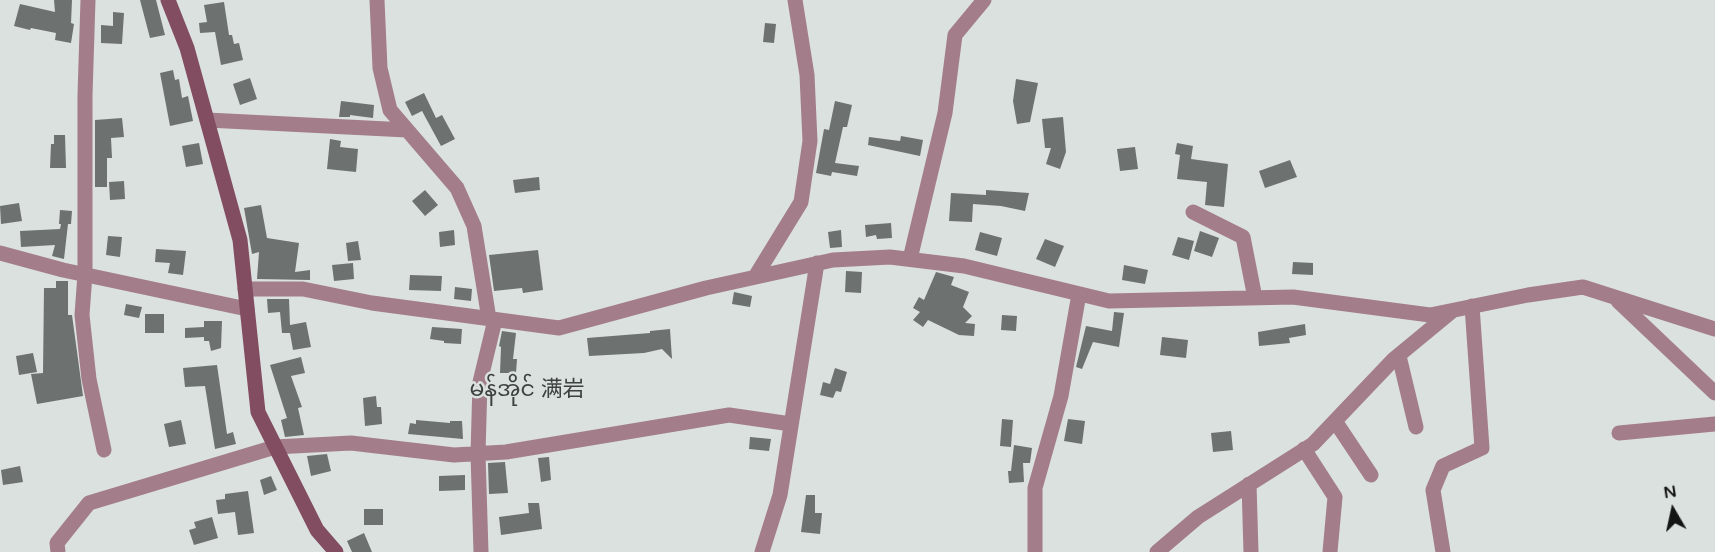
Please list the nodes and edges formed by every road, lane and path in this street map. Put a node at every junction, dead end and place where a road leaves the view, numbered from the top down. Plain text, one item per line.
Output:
1 (88, 0) edge
2 (168, 0) edge
3 (377, 0) edge
4 (795, 0) edge
5 (984, 0) edge
6 (207, 120) junction
7 (407, 130) junction
8 (1193, 212) dead end
9 (0, 253) edge
10 (910, 260) junction
11 (817, 263) junction
12 (85, 274) junction
13 (755, 277) junction
14 (245, 289) junction
15 (1079, 294) junction
16 (1614, 297) junction
17 (1255, 298) junction
18 (1472, 306) junction
19 (247, 309) junction
20 (1455, 310) junction
21 (492, 319) junction
22 (1715, 329) edge
23 (1399, 356) junction
24 (1715, 393) edge
25 (1335, 421) junction
26 (791, 424) junction
27 (1715, 424) edge
28 (1416, 427) dead end
29 (1618, 433) dead end
30 (275, 447) junction
31 (1304, 449) junction
32 (104, 450) dead end
33 (478, 454) junction
34 (1371, 475) dead end
35 (1249, 484) junction
36 (1181, 532) junction
37 (58, 552) edge
38 (336, 552) edge
39 (481, 552) edge
40 (762, 552) edge
41 (1035, 552) edge
42 (1157, 552) edge
43 (1180, 552) edge
44 (1251, 552) edge
45 (1330, 552) edge
46 (1443, 552) edge

1 - 12 street
2 - 6 main road
3 - 7 street
4 - 13 street
5 - 10 street
6 - 7 street
6 - 14 main road
7 - 21 street
8 - 17 street
9 - 12 street
10 - 11 street
10 - 15 street
11 - 13 street
11 - 26 street
12 - 19 street
12 - 32 street
13 - 21 street
14 - 19 main road
14 - 21 street
15 - 17 street
15 - 41 street
16 - 18 street
16 - 22 street
16 - 24 street
17 - 20 street
18 - 20 street
18 - 46 street
19 - 30 main road
20 - 23 street
21 - 33 street
23 - 25 street
23 - 28 street
25 - 31 street
25 - 34 street
26 - 33 street
26 - 40 street
27 - 29 street
30 - 33 street
30 - 37 street
30 - 38 main road
31 - 35 street
31 - 45 street
33 - 39 street
35 - 36 street
35 - 44 street
36 - 42 street
36 - 43 street

